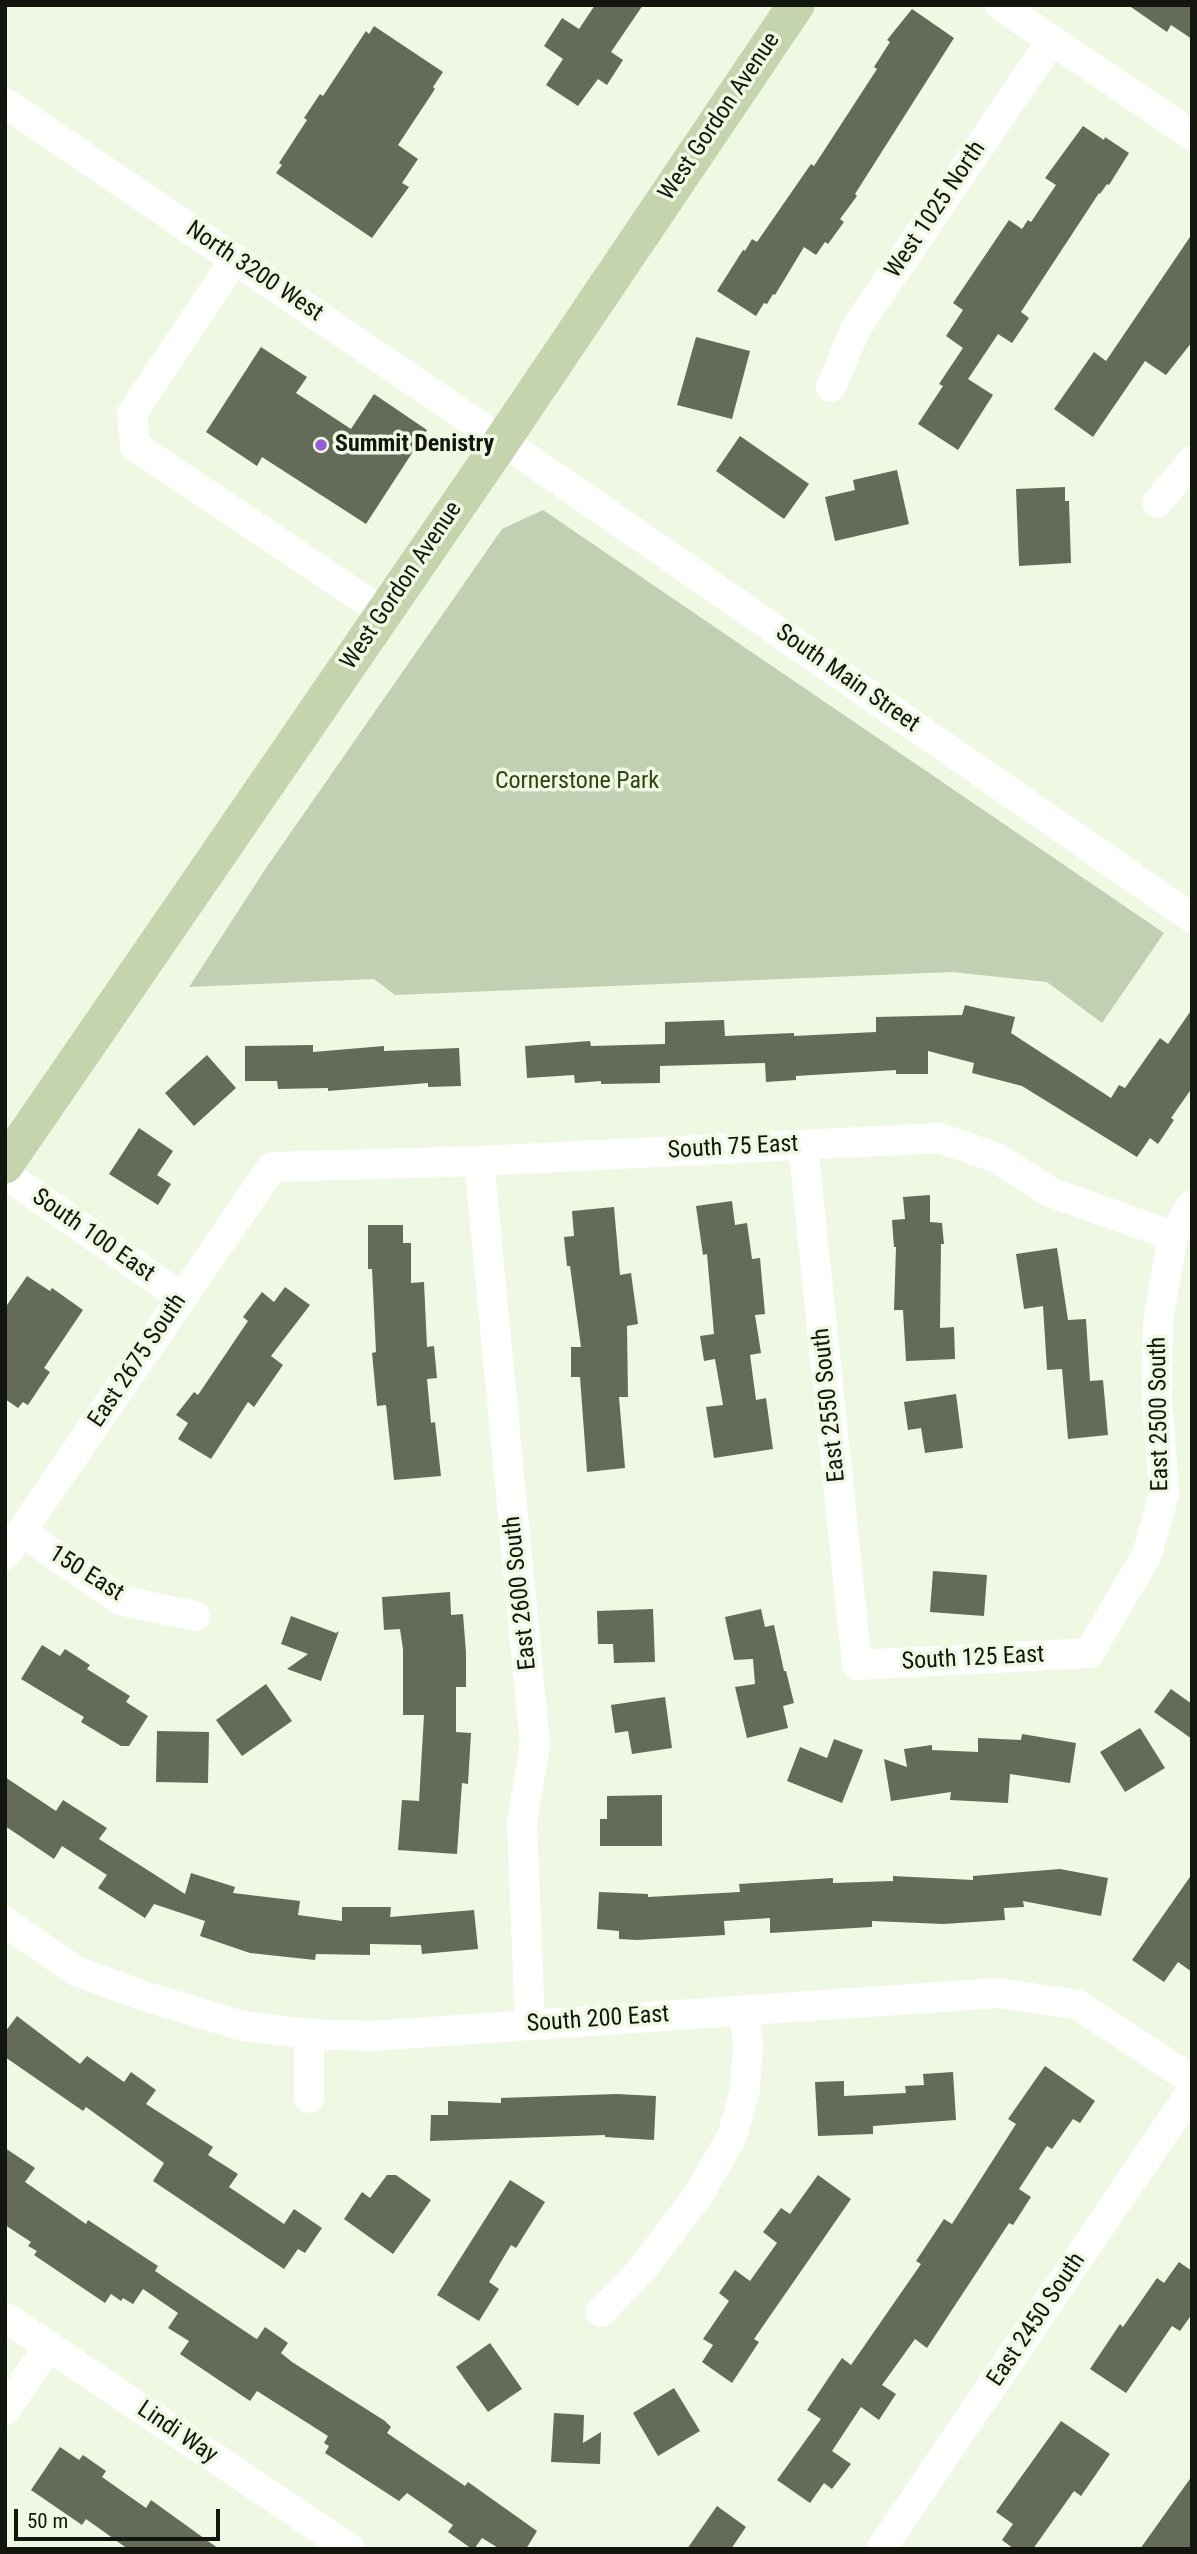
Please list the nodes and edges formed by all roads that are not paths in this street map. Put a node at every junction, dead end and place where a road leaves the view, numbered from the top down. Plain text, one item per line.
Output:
1 (796, 5) edge
2 (1000, 5) edge
3 (1052, 40) junction
4 (5, 103) edge
5 (1192, 135) edge
6 (235, 259) junction
7 (831, 387) dead end
8 (502, 441) junction
9 (1192, 461) edge
10 (1157, 503) dead end
11 (384, 613) junction
12 (1192, 918) edge
13 (803, 1145) junction
14 (479, 1161) junction
15 (5, 1165) edge
16 (272, 1167) joint
17 (5, 1174) edge
18 (1192, 1205) edge
19 (1172, 1236) junction
20 (181, 1297) junction
21 (14, 1544) edge
22 (195, 1616) dead end
23 (1089, 1653) joint
24 (857, 1665) joint
25 (5, 1922) edge
26 (744, 2010) junction
27 (530, 2025) junction
28 (309, 2034) junction
29 (1192, 2080) edge
30 (1192, 2091) edge
31 (309, 2098) dead end
32 (601, 2312) dead end
33 (5, 2317) edge
34 (48, 2347) junction
35 (5, 2410) edge
36 (350, 2549) edge
37 (881, 2549) edge

1 - 8 main road, West Gordon Avenue
2 - 3 street
3 - 5 street
3 - 7 street, West 1025 North
4 - 6 street, North 3200 West
6 - 8 street, North 3200 West
6 - 11 street
8 - 11 main road, West Gordon Avenue
8 - 12 street, South Main Street
9 - 10 street
11 - 15 main road, West Gordon Avenue
13 - 14 street, South 75 East
13 - 19 street, South 75 East
13 - 24 street, East 2550 South
14 - 16 street, South 75 East
14 - 27 street, East 2600 South
16 - 20 street, East 2675 South
17 - 20 street, South 100 East
18 - 19 street, East 2500 South
19 - 23 street, East 2500 South
20 - 21 street, East 2675 South
21 - 22 street, 150 East
23 - 24 street, South 125 East
25 - 28 street, South 200 East
26 - 27 street, South 200 East
26 - 29 street, South 200 East
26 - 32 street
27 - 28 street, South 200 East
28 - 31 street
30 - 37 street, East 2450 South
33 - 34 street, Lindi Way
34 - 35 street
34 - 36 street, Lindi Way

